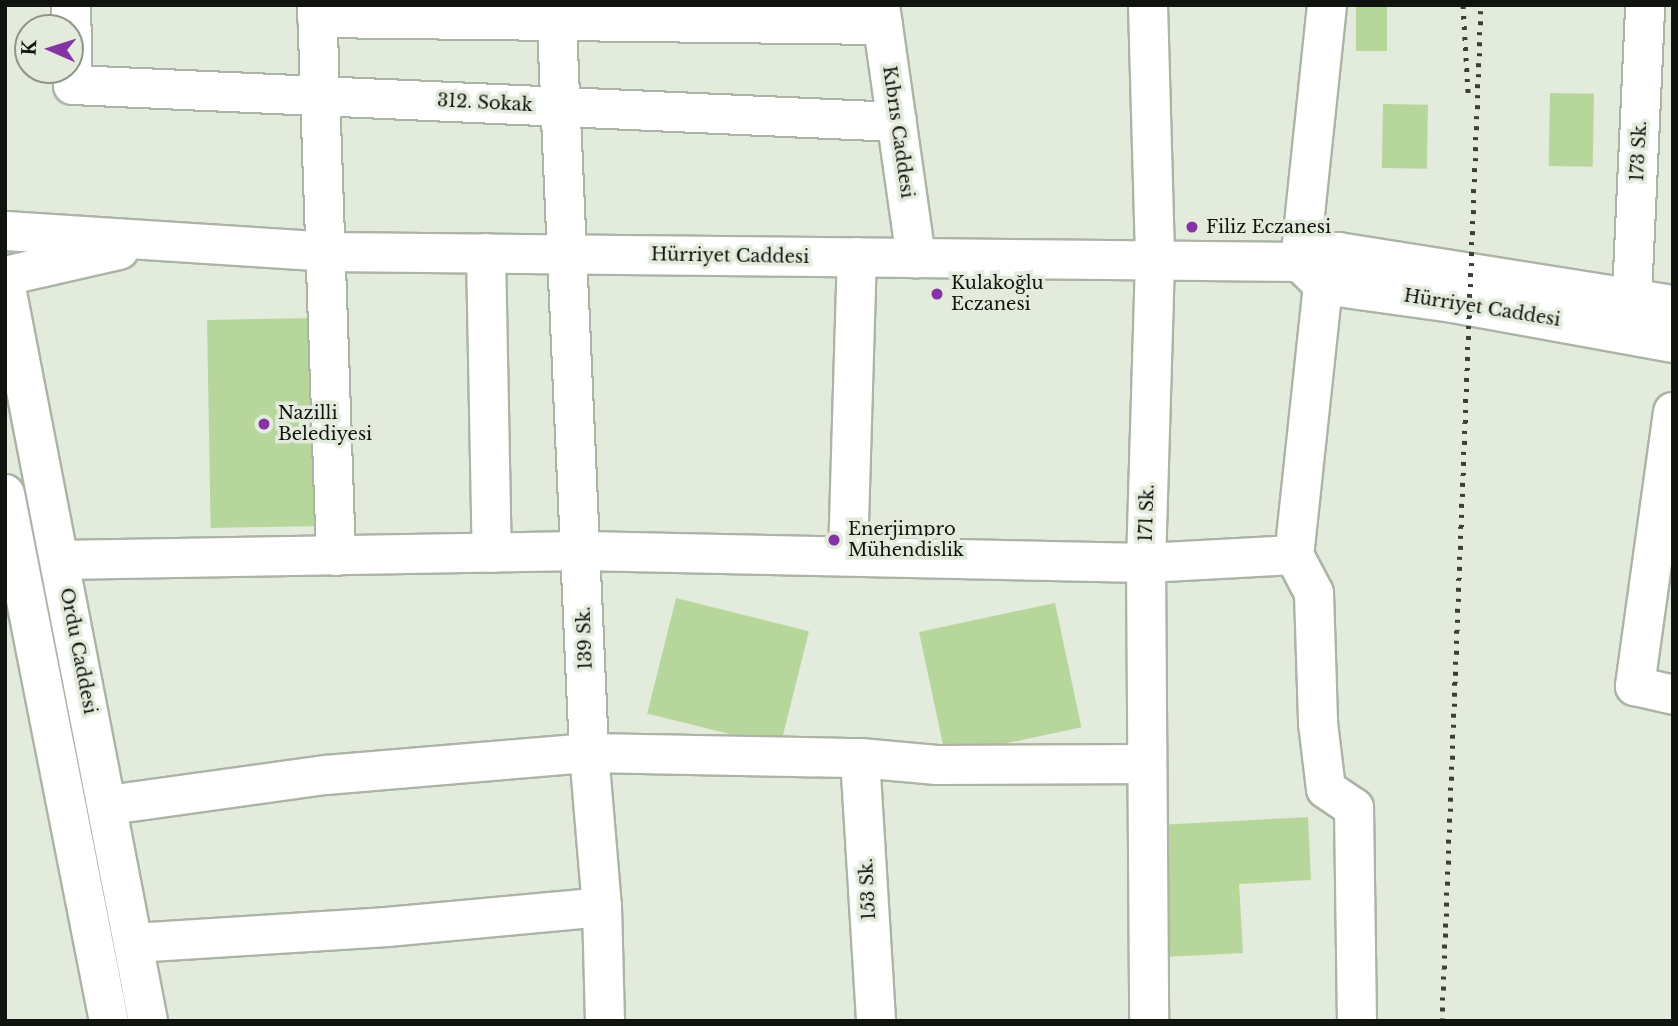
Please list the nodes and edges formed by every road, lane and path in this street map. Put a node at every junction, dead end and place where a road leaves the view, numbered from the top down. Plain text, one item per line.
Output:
1 (71, 5) edge
2 (1148, 5) edge
3 (1327, 5) edge
4 (1645, 5) edge
5 (317, 12) edge
6 (557, 13) edge
7 (881, 15) edge
8 (321, 96) junction
9 (563, 107) junction
10 (897, 122) junction
11 (6, 231) edge
12 (160, 241) junction
13 (327, 252) junction
14 (486, 253) junction
15 (569, 254) junction
16 (857, 257) junction
17 (916, 258) junction
18 (1155, 261) junction
19 (1311, 274) junction
20 (5, 275) edge
21 (5, 282) edge
22 (1632, 296) junction
23 (1673, 305) edge
24 (1673, 343) edge
25 (1673, 412) edge
26 (5, 495) edge
27 (582, 551) junction
28 (492, 553) junction
29 (1294, 555) junction
30 (336, 556) junction
31 (848, 556) junction
32 (60, 560) junction
33 (1146, 563) junction
34 (1673, 695) edge
35 (589, 753) junction
36 (860, 758) junction
37 (1147, 764) junction
38 (108, 805) junction
39 (602, 906) junction
40 (134, 943) junction
41 (108, 1021) edge
42 (148, 1021) edge
43 (605, 1021) edge
44 (876, 1021) edge
45 (1149, 1021) edge
46 (1357, 1021) edge

1 - 8 street, 312. Sokak
2 - 18 street, 171 Sk.
3 - 19 street
4 - 22 street, 173 Sk.
5 - 6 street
5 - 8 street
6 - 7 street
6 - 9 street, 139 Sk.
7 - 10 street, Kıbrıs Caddesi
8 - 9 street, 312. Sokak
8 - 13 street
9 - 10 street, 312. Sokak
9 - 15 street, 139 Sk.
10 - 17 street, Kıbrıs Caddesi
11 - 12 street, Hürriyet Caddesi
11 - 20 street
12 - 13 street, Hürriyet Caddesi
12 - 20 street, Hürriyet Caddesi
13 - 14 street, Hürriyet Caddesi
13 - 30 street
14 - 15 street, Hürriyet Caddesi
14 - 28 street
15 - 16 street, Hürriyet Caddesi
15 - 27 street, 139 Sk.
16 - 17 street, Hürriyet Caddesi
16 - 31 street
17 - 18 street, Hürriyet Caddesi
18 - 19 street, Hürriyet Caddesi
18 - 33 street, 171 Sk.
19 - 22 street, Hürriyet Caddesi
19 - 24 street, Hürriyet Caddesi
19 - 29 street
21 - 32 street, Ordu Caddesi
22 - 23 street, Hürriyet Caddesi
25 - 34 street
26 - 41 street
27 - 28 street
27 - 31 street
27 - 35 street, 139 Sk.
28 - 30 street
29 - 33 street
29 - 46 street
30 - 32 street
31 - 33 street
32 - 38 street, Ordu Caddesi
33 - 37 street, 171 Sk.
35 - 36 street
35 - 38 street
35 - 39 street, 139 Sk.
36 - 37 street
36 - 44 street, 153 Sk.
37 - 45 street, 171 Sk.
38 - 40 street, Ordu Caddesi
39 - 40 street
39 - 43 street, 139 Sk.
40 - 42 street, Ordu Caddesi

